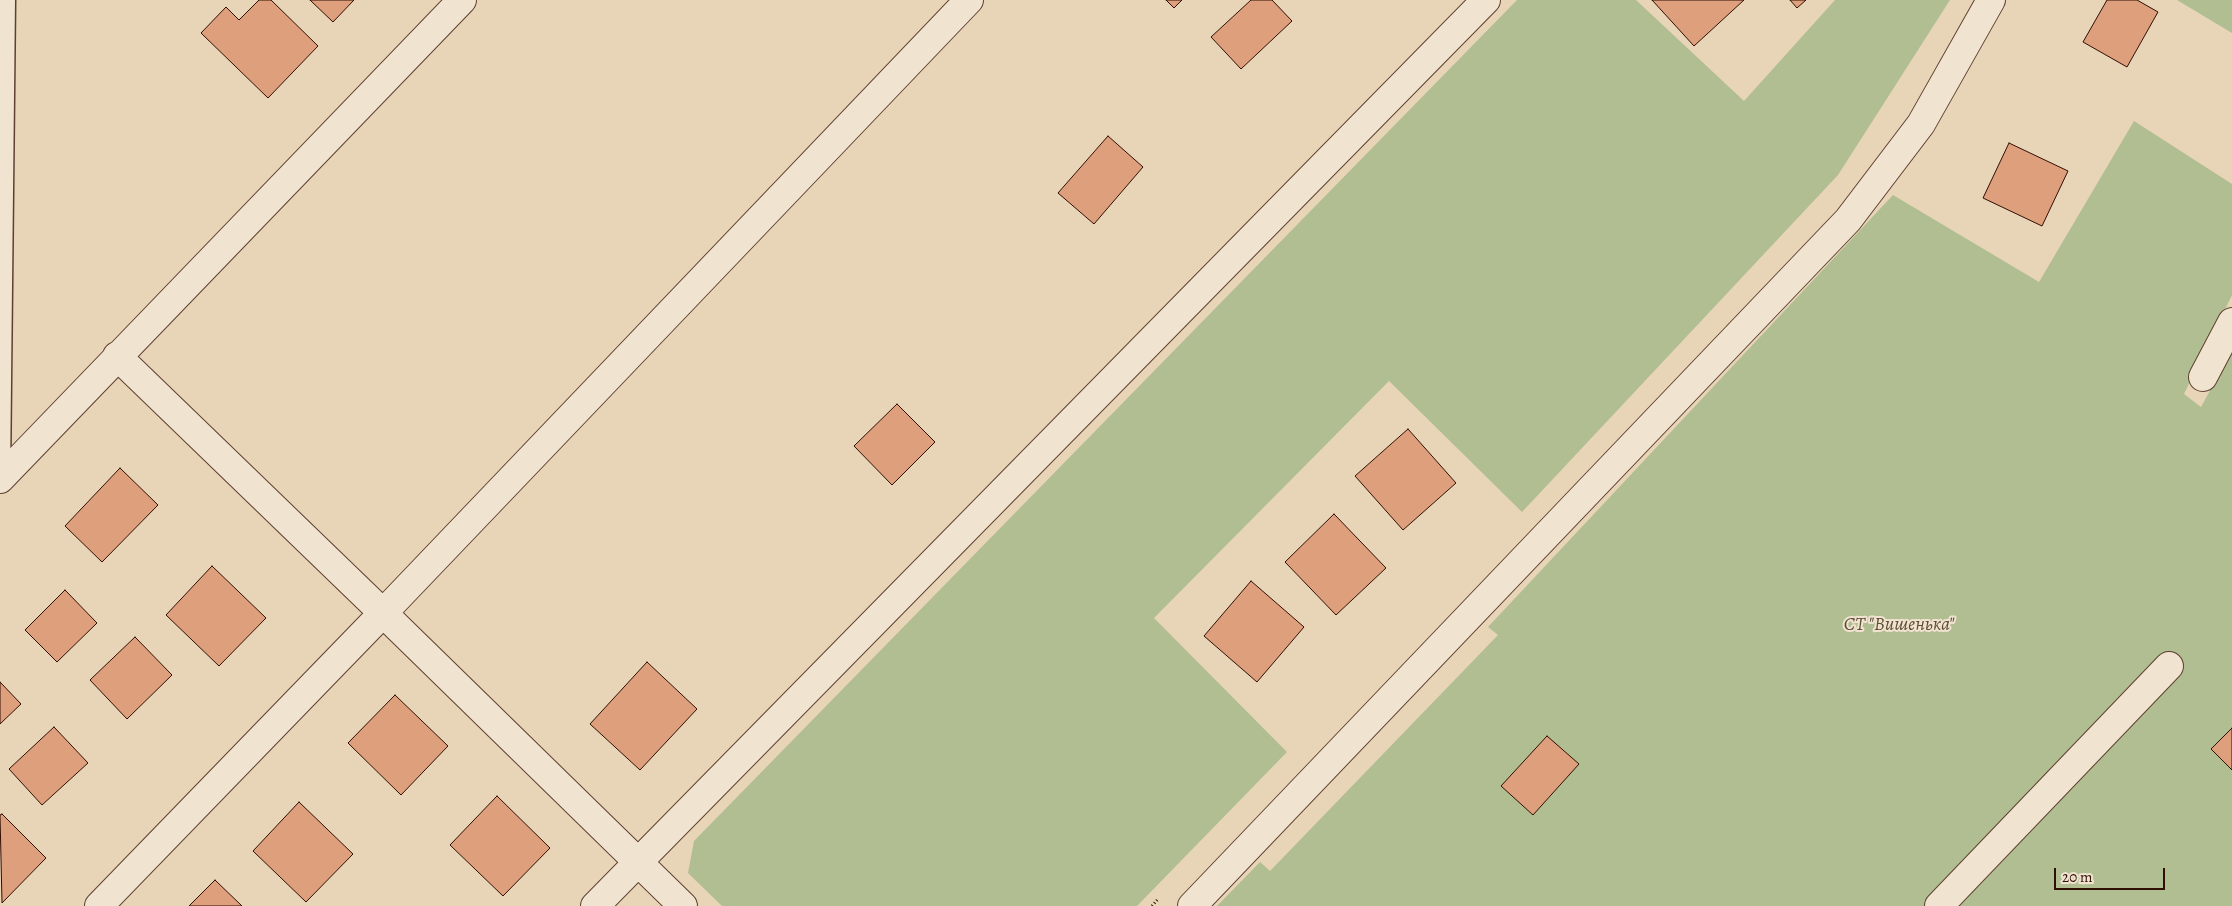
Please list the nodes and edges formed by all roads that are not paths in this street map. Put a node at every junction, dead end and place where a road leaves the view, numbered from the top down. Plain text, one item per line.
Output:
1 (7, 0) edge
2 (462, 0) edge
3 (969, 0) edge
4 (1486, 0) edge
5 (1991, 0) edge
6 (2232, 322) edge
7 (117, 356) junction
8 (2202, 377) dead end
9 (1, 478) edge
10 (382, 613) junction
11 (2169, 666) dead end
12 (637, 862) junction
13 (99, 906) edge
14 (595, 906) edge
15 (684, 906) edge
16 (1192, 906) edge
17 (1939, 906) edge

1 - 9 lane
2 - 7 street
3 - 10 street
4 - 12 street
5 - 16 street
6 - 8 street
7 - 9 street
7 - 10 street
10 - 12 street
10 - 13 street
11 - 17 street
12 - 14 street
12 - 15 street

